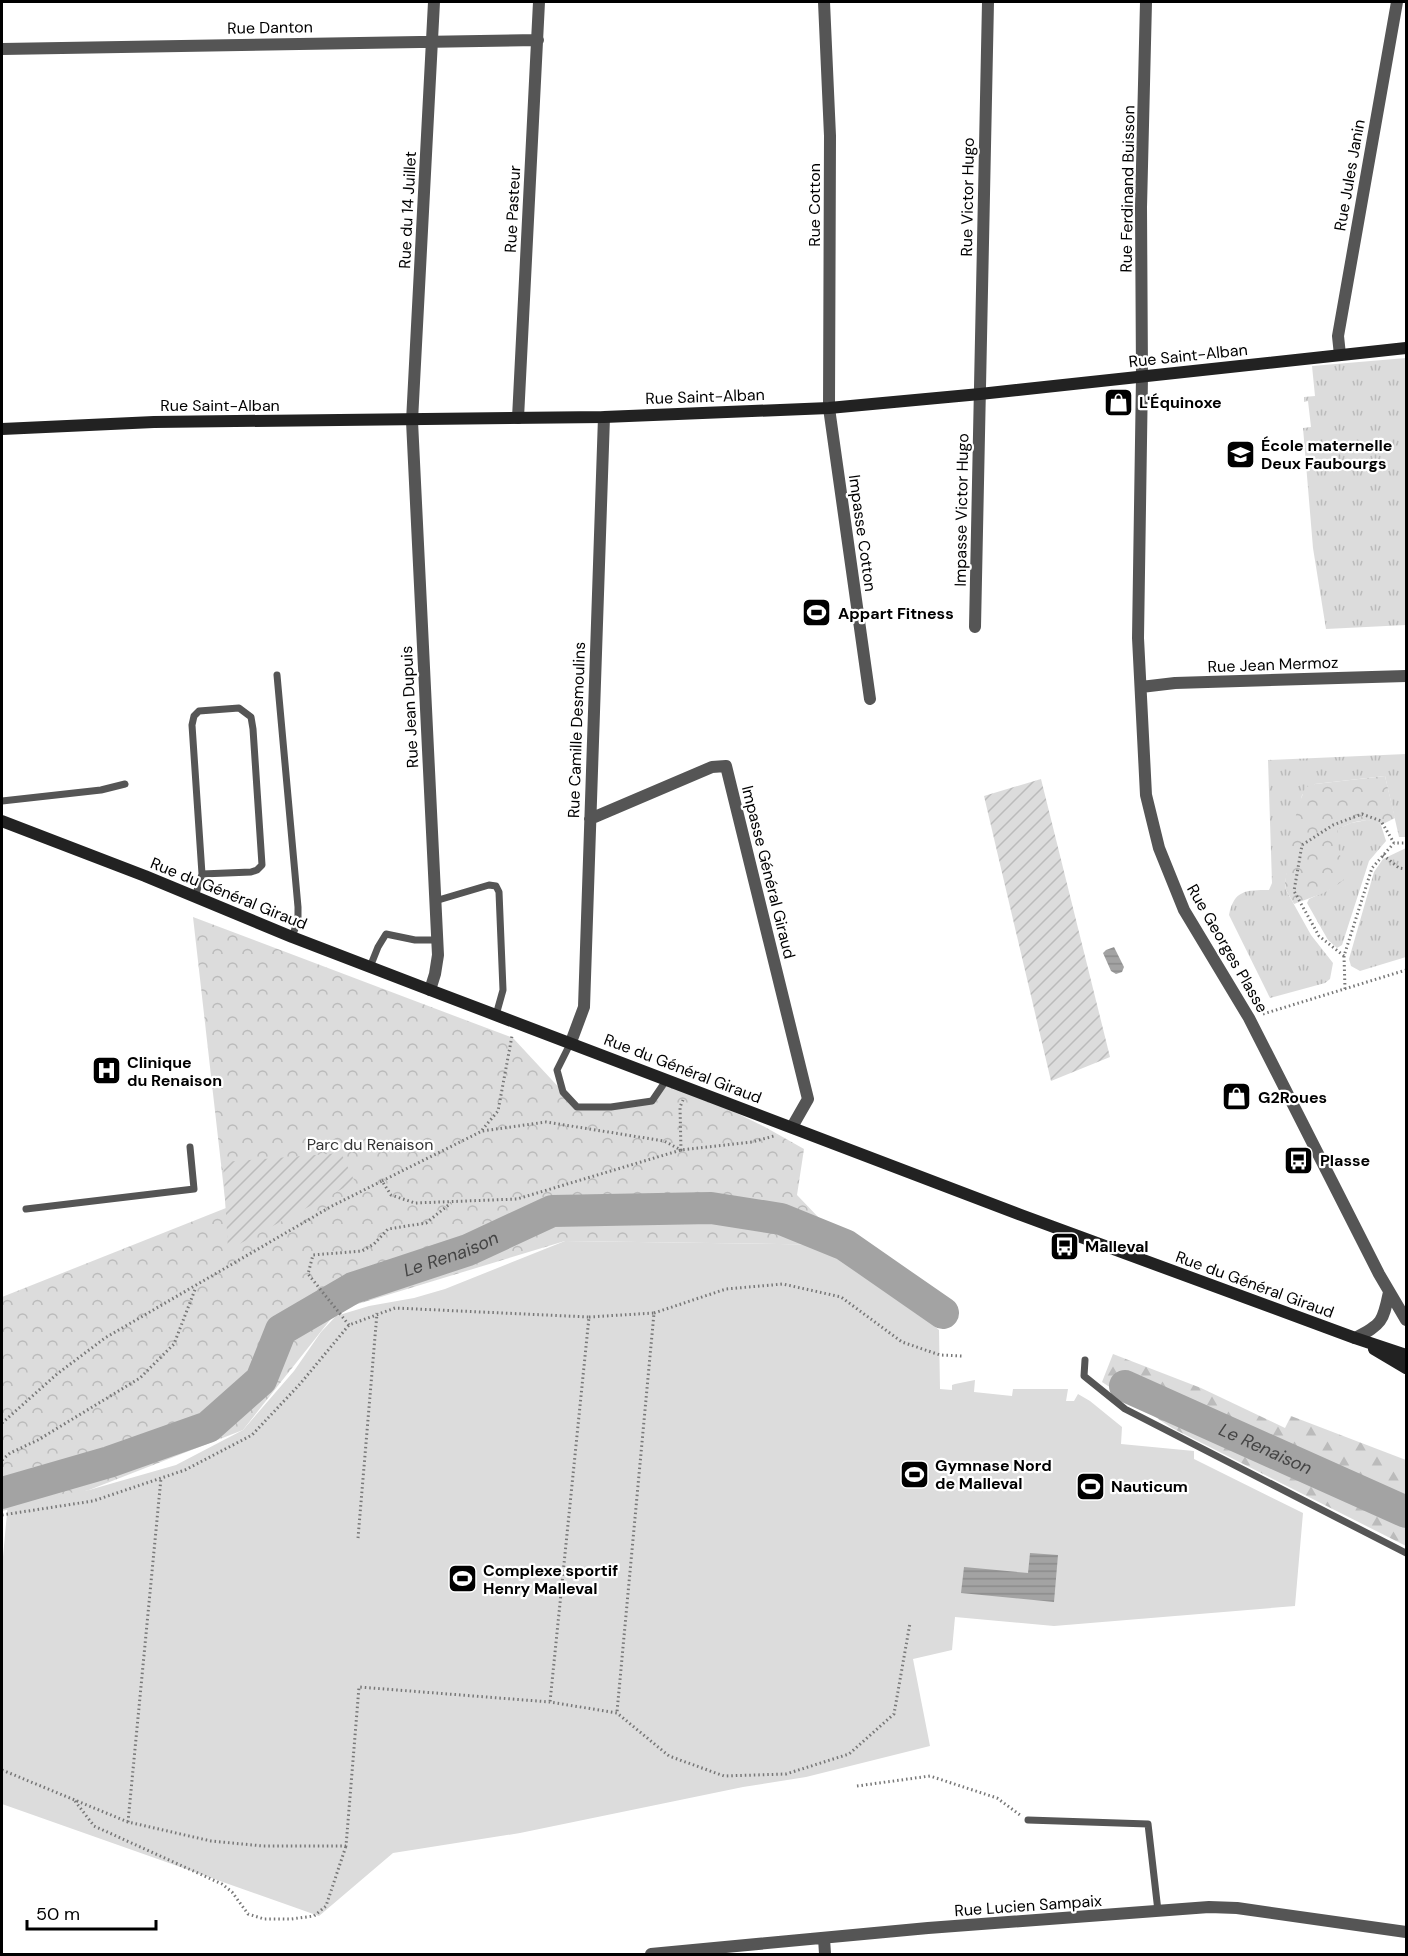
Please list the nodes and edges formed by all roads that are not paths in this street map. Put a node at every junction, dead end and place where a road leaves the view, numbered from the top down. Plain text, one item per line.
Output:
1 (434, 2) edge
2 (539, 2) edge
3 (824, 2) edge
4 (988, 2) edge
5 (1146, 2) edge
6 (1397, 2) edge
7 (538, 40) junction
8 (432, 41) junction
9 (2, 49) edge
10 (1407, 348) edge
11 (1340, 355) junction
12 (1142, 376) junction
13 (980, 394) junction
14 (829, 408) junction
15 (604, 417) junction
16 (518, 418) junction
17 (412, 420) junction
18 (2, 429) edge
19 (975, 627) dead end
20 (277, 675) dead end
21 (1407, 676) edge
22 (1141, 687) junction
23 (870, 699) dead end
24 (124, 784) dead end
25 (2, 801) edge
26 (590, 819) junction
27 (2, 821) edge
28 (202, 874) junction
29 (195, 897) junction
30 (435, 900) junction
31 (292, 937) junction
32 (437, 940) junction
33 (370, 967) junction
34 (430, 990) junction
35 (496, 1015) junction
36 (571, 1042) junction
37 (667, 1079) junction
38 (792, 1127) junction
39 (190, 1148) dead end
40 (26, 1209) dead end
41 (1389, 1292) junction
42 (1407, 1320) edge
43 (1407, 1327) edge
44 (1354, 1338) junction
45 (1407, 1354) edge
46 (1085, 1360) dead end
47 (1407, 1368) edge
48 (1407, 1553) edge
49 (1028, 1820) road end
50 (1158, 1911) junction
51 (1407, 1932) edge
52 (824, 1938) junction
53 (651, 1954) edge
54 (825, 1954) edge

1 - 8 street, Rue du 14 Juillet
2 - 7 street, Rue Pasteur
3 - 14 street, Rue Cotton
4 - 13 street, Rue Victor Hugo
5 - 12 street, Rue Ferdinand Buisson
6 - 11 street, Rue Jules Janin
7 - 8 street, Rue Danton
7 - 16 street, Rue Pasteur
8 - 9 street, Rue Danton
8 - 17 street, Rue du 14 Juillet
10 - 11 street, Rue Saint-Alban
11 - 12 street, Rue Saint-Alban
12 - 13 street, Rue Saint-Alban
12 - 22 street, Rue Georges Plasse
13 - 14 street, Rue Saint-Alban
13 - 19 street, Impasse Victor Hugo
14 - 15 street, Rue Saint-Alban
14 - 23 street, Impasse Cotton
15 - 16 street, Rue Saint-Alban
15 - 26 street, Rue Camille Desmoulins
16 - 17 street, Rue Saint-Alban
17 - 18 street, Rue Saint-Alban
17 - 30 street, Rue Jean Dupuis
20 - 31 lane
21 - 22 street, Rue Jean Mermoz
22 - 41 street, Rue Georges Plasse
24 - 25 lane
26 - 36 street, Rue Camille Desmoulins
26 - 38 street, Impasse Général Giraud
27 - 29 street, Rue du Général Giraud
28 - 28 lane
28 - 29 lane
29 - 31 street, Rue du Général Giraud
30 - 32 street, Rue Jean Dupuis
30 - 35 lane
31 - 33 street, Rue du Général Giraud
32 - 33 lane
32 - 34 street, Rue Jean Dupuis
33 - 34 street, Rue du Général Giraud
34 - 35 street, Rue du Général Giraud
35 - 36 street, Rue du Général Giraud
36 - 37 street, Rue du Général Giraud
36 - 37 lane
37 - 38 street, Rue du Général Giraud
38 - 44 street, Rue du Général Giraud
39 - 40 lane
41 - 42 street, Rue Georges Plasse
41 - 43 street, Rue Georges Plasse
41 - 44 street
44 - 45 street, Rue du Général Giraud
44 - 47 street, Rue du Général Giraud
46 - 48 lane
49 - 50 lane
50 - 51 street, Rue Lucien Sampaix
50 - 52 street, Rue Lucien Sampaix
52 - 53 street, Rue Lucien Sampaix
52 - 54 street

